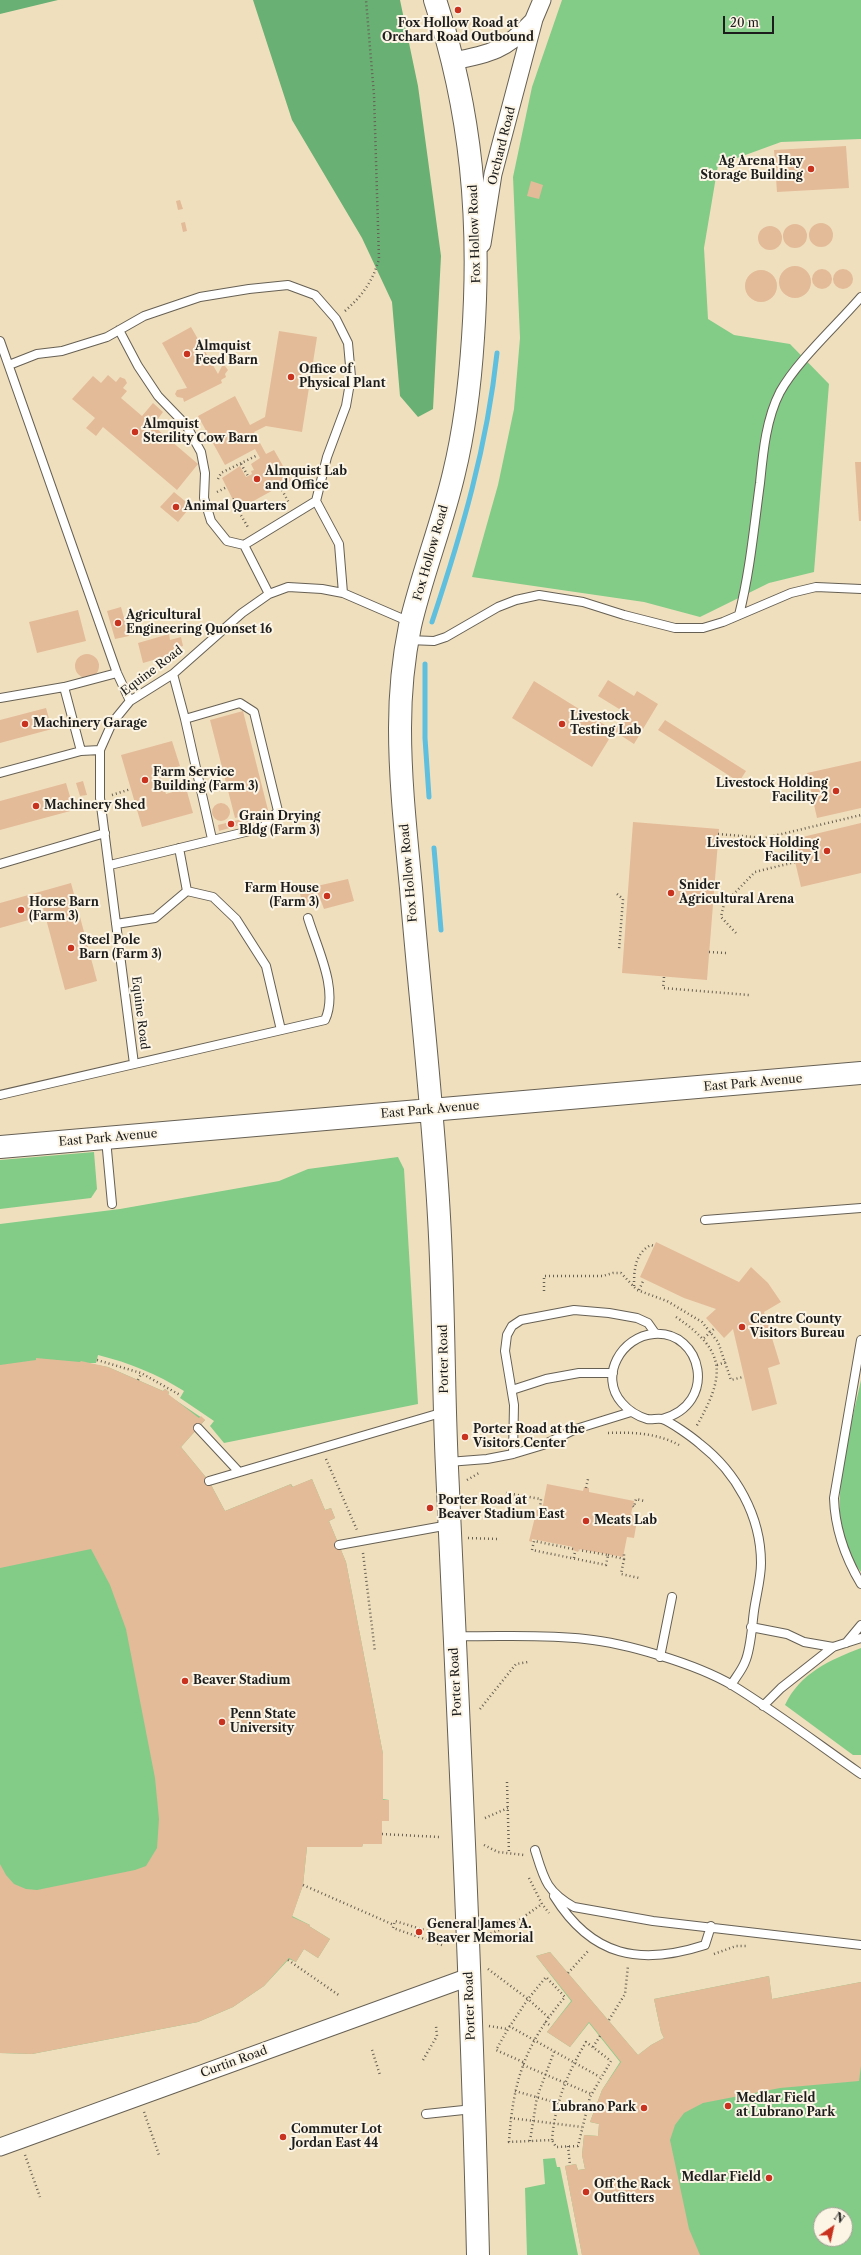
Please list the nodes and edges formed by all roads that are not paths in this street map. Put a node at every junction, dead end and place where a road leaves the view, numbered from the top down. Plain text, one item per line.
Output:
1 (434, 0) edge
2 (542, 0) edge
3 (534, 19) junction
4 (453, 61) junction
5 (477, 274) junction
6 (861, 297) edge
7 (119, 330) junction
8 (0, 341) edge
9 (9, 365) junction
10 (316, 501) junction
11 (244, 546) junction
12 (861, 589) edge
13 (343, 593) junction
14 (269, 594) junction
15 (739, 615) junction
16 (410, 631) junction
17 (117, 673) junction
18 (173, 674) junction
19 (64, 687) junction
20 (0, 698) edge
21 (130, 700) junction
22 (185, 719) junction
23 (100, 750) junction
24 (81, 751) junction
25 (0, 772) edge
26 (105, 833) junction
27 (212, 840) junction
28 (179, 848) junction
29 (0, 864) edge
30 (110, 864) junction
31 (187, 891) junction
32 (308, 918) dead end
33 (116, 924) junction
34 (281, 1030) junction
35 (134, 1064) junction
36 (861, 1073) edge
37 (0, 1095) edge
38 (432, 1110) junction
39 (106, 1138) junction
40 (0, 1148) edge
41 (112, 1204) dead end
42 (861, 1208) edge
43 (705, 1220) dead end
44 (655, 1333) junction
45 (861, 1340) edge
46 (613, 1373) junction
47 (857, 1388) edge
48 (512, 1390) junction
49 (445, 1412) junction
50 (631, 1412) junction
51 (662, 1419) junction
52 (198, 1428) dead end
53 (513, 1454) junction
54 (446, 1462) junction
55 (239, 1472) junction
56 (209, 1481) dead end
57 (458, 1531) junction
58 (339, 1545) dead end
59 (861, 1584) edge
60 (672, 1597) dead end
61 (861, 1625) edge
62 (751, 1627) junction
63 (454, 1636) junction
64 (861, 1638) edge
65 (845, 1644) junction
66 (833, 1647) junction
67 (660, 1657) junction
68 (732, 1685) junction
69 (763, 1706) junction
70 (861, 1774) edge
71 (535, 1850) dead end
72 (548, 1887) junction
73 (711, 1926) junction
74 (861, 1945) edge
75 (477, 1972) junction
76 (474, 2109) junction
77 (426, 2114) dead end
78 (0, 2147) edge
79 (478, 2255) edge

1 - 4 main road, Fox Hollow Road
2 - 3 street, Orchard Road
3 - 4 street, Orchard Road
3 - 5 street, Orchard Road
4 - 5 main road, Fox Hollow Road
5 - 16 main road, Fox Hollow Road
6 - 15 lane
7 - 9 lane
7 - 10 lane
7 - 11 lane
8 - 9 lane
9 - 17 lane
10 - 11 lane
10 - 13 lane
11 - 14 lane
12 - 15 lane
13 - 14 lane, Equine Road
13 - 16 lane, Equine Road
14 - 18 lane, Equine Road
15 - 16 lane
16 - 38 main road, Fox Hollow Road
17 - 19 lane
17 - 21 lane
18 - 21 lane, Equine Road
18 - 22 lane
19 - 20 lane
19 - 24 lane
21 - 23 lane, Equine Road
22 - 27 lane
22 - 27 lane
23 - 24 lane
23 - 26 lane, Equine Road
24 - 25 lane
26 - 29 lane
26 - 30 lane, Equine Road
27 - 28 lane
28 - 30 lane
28 - 31 lane
30 - 33 lane, Equine Road
31 - 33 lane
31 - 34 lane
32 - 34 lane
33 - 35 lane, Equine Road
34 - 35 lane
35 - 37 lane
36 - 38 main road, East Park Avenue
38 - 39 main road, East Park Avenue
38 - 49 main road, Porter Road
39 - 40 main road, East Park Avenue
39 - 41 lane
42 - 43 lane
44 - 46 lane
44 - 48 lane
44 - 51 lane
45 - 47 lane
46 - 48 lane
46 - 50 lane
47 - 59 lane
48 - 53 lane
49 - 54 main road, Porter Road
49 - 55 lane
50 - 51 lane
50 - 53 lane
51 - 62 lane
52 - 55 lane
53 - 54 lane
54 - 57 main road, Porter Road
55 - 56 lane
57 - 58 lane
57 - 63 main road, Porter Road
60 - 67 lane
61 - 65 lane
62 - 66 lane
62 - 68 lane
63 - 67 lane
63 - 75 main road, Porter Road
64 - 65 lane
65 - 66 lane
66 - 69 lane
67 - 68 lane
68 - 69 lane
69 - 70 lane
71 - 72 lane
72 - 73 lane
72 - 73 lane
73 - 74 lane
75 - 76 main road, Porter Road
75 - 78 street, Curtin Road
76 - 77 lane
76 - 79 main road, Porter Road

